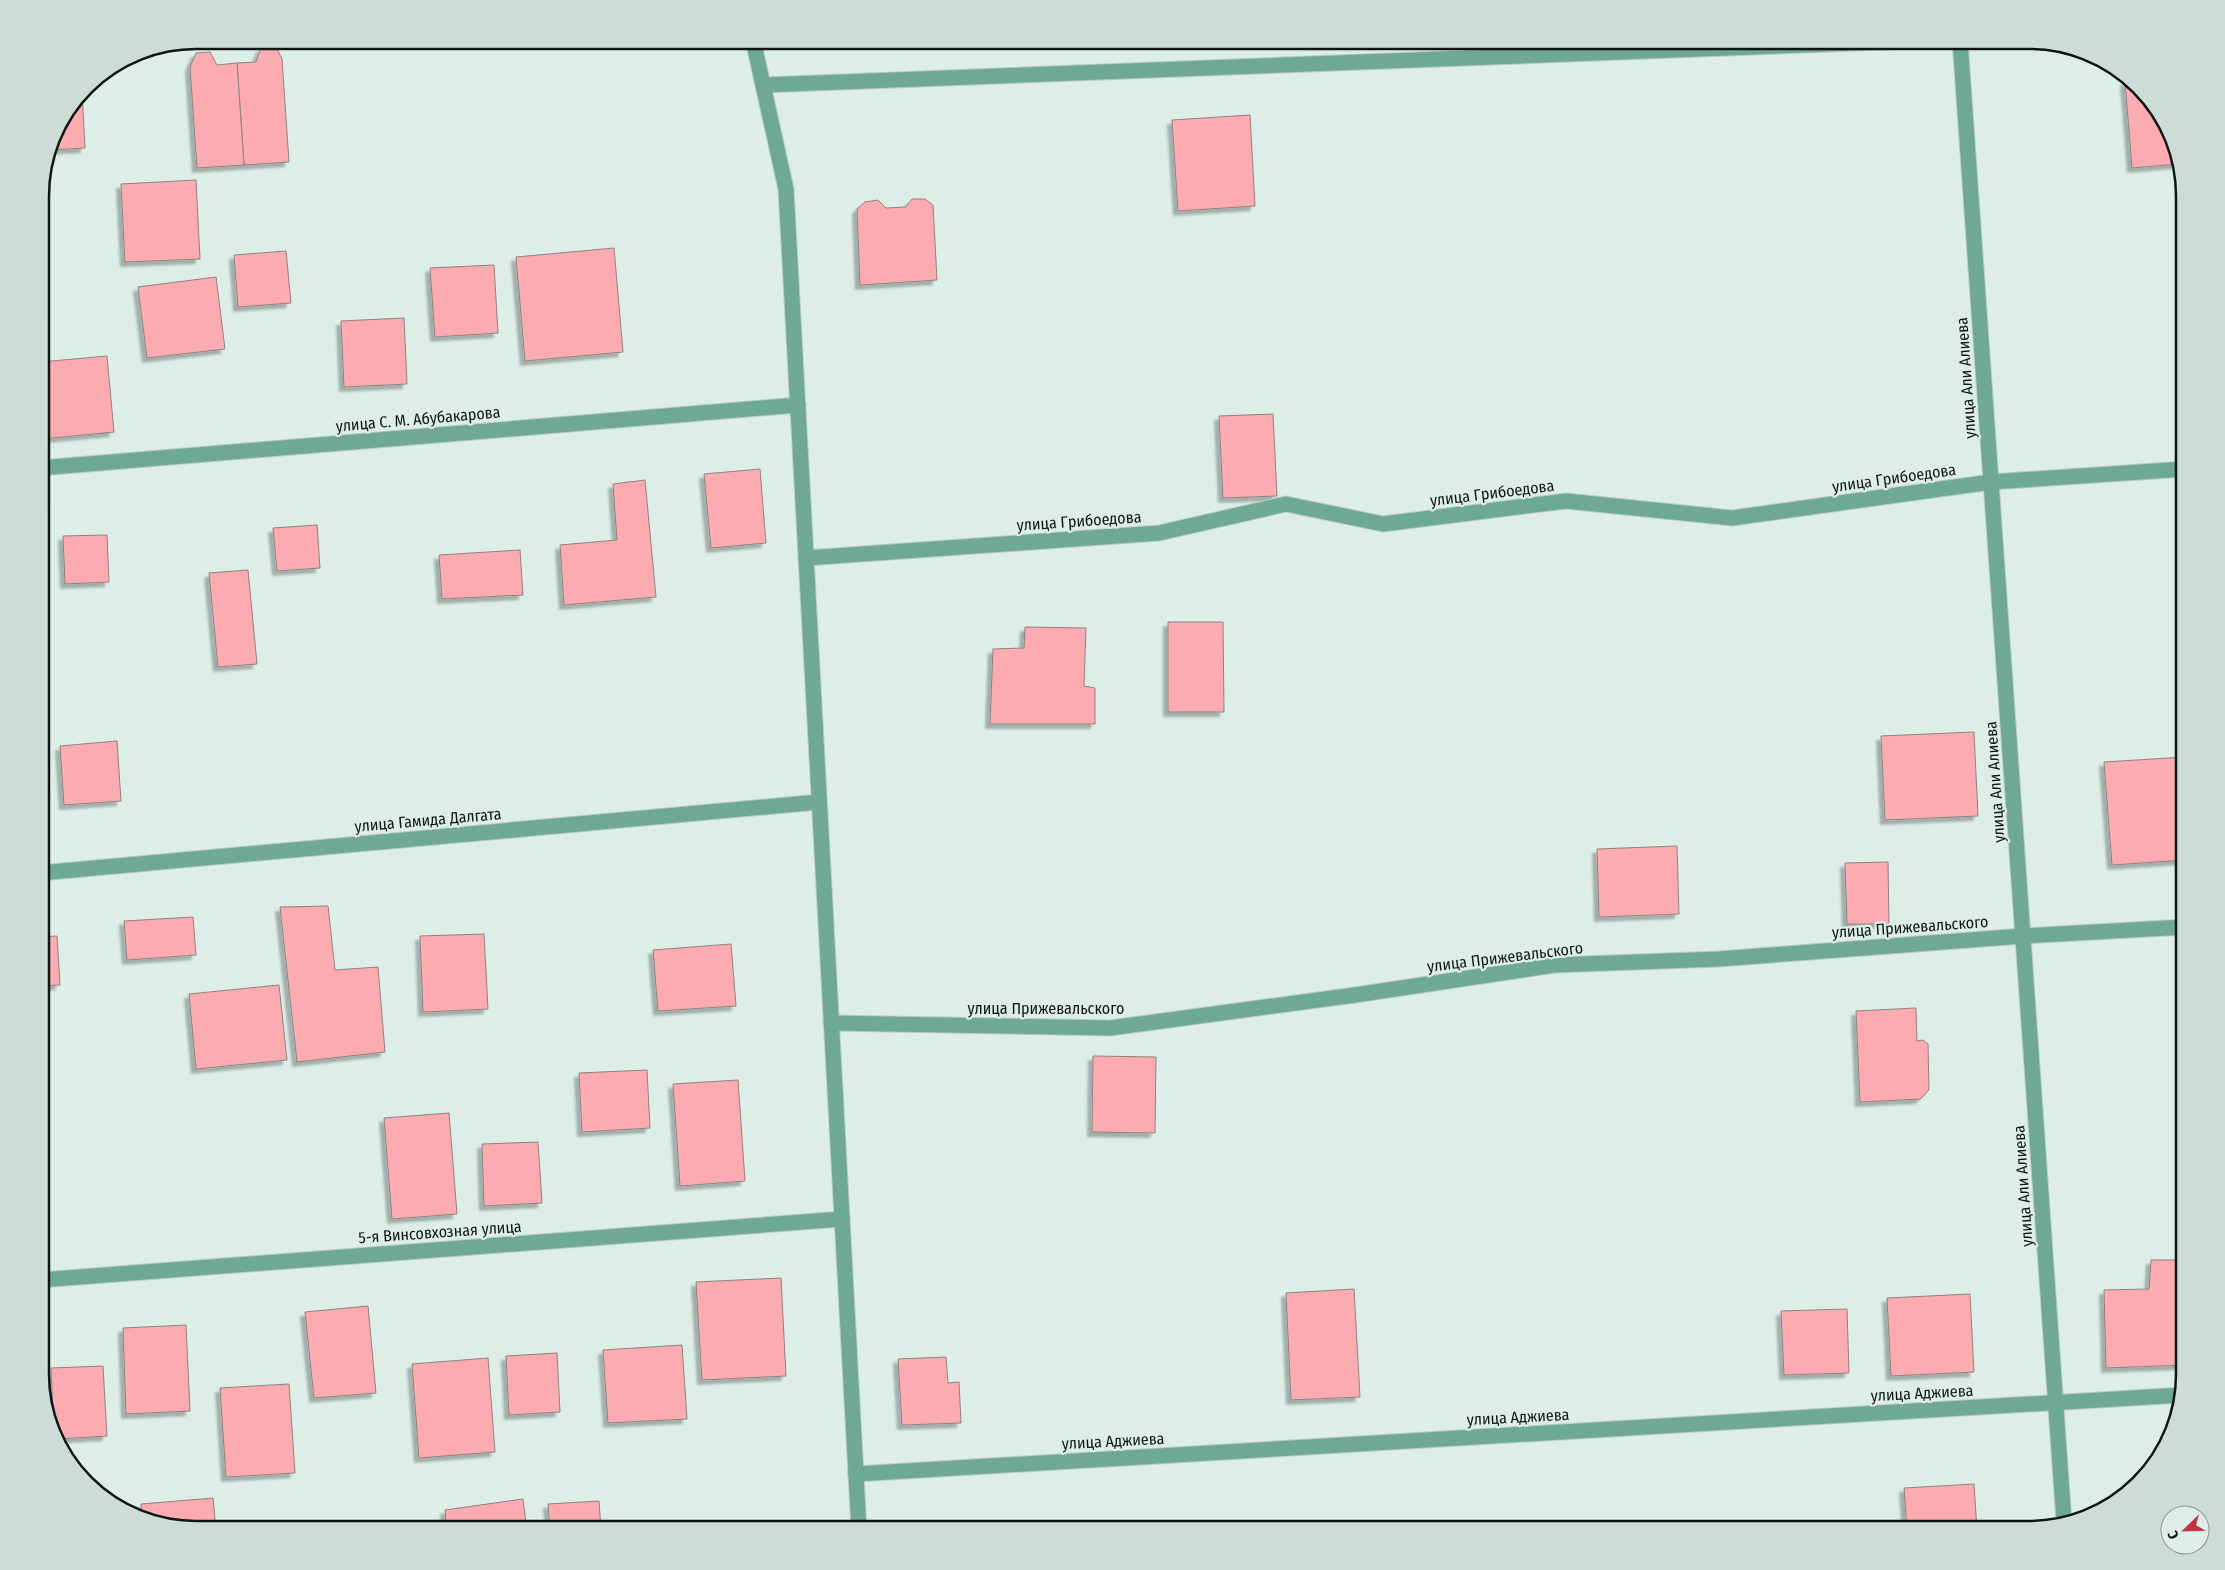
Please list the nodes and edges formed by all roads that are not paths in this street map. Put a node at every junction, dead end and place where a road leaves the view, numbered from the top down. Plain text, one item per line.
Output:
1 (755, 49) edge
2 (1701, 49) edge
3 (1961, 49) edge
4 (763, 85) junction
5 (798, 405) junction
6 (49, 467) edge
7 (2176, 470) edge
8 (1991, 482) junction
9 (806, 558) junction
10 (819, 802) junction
11 (49, 873) edge
12 (2176, 928) edge
13 (2023, 936) junction
14 (831, 1023) junction
15 (842, 1219) junction
16 (49, 1279) edge
17 (2175, 1395) edge
18 (2056, 1403) junction
19 (856, 1474) junction
20 (2064, 1516) edge
21 (859, 1521) edge

1 - 4 street
2 - 4 street
3 - 8 street, улица Али Алиева
4 - 5 street
5 - 6 street, улица С. М. Абубакарова
5 - 9 street
7 - 8 street, улица Грибоедова
8 - 9 street, улица Грибоедова
8 - 13 street, улица Али Алиева
9 - 10 street
10 - 11 street, улица Гамида Далгата
10 - 14 street
12 - 13 street, улица Прижевальского
13 - 14 street, улица Прижевальского
13 - 18 street, улица Али Алиева
14 - 15 street
15 - 16 street, 5-я Винсовхозная улица
15 - 19 street
17 - 18 street, улица Аджиева
18 - 19 street, улица Аджиева
18 - 20 street, улица Али Алиева
19 - 21 street

